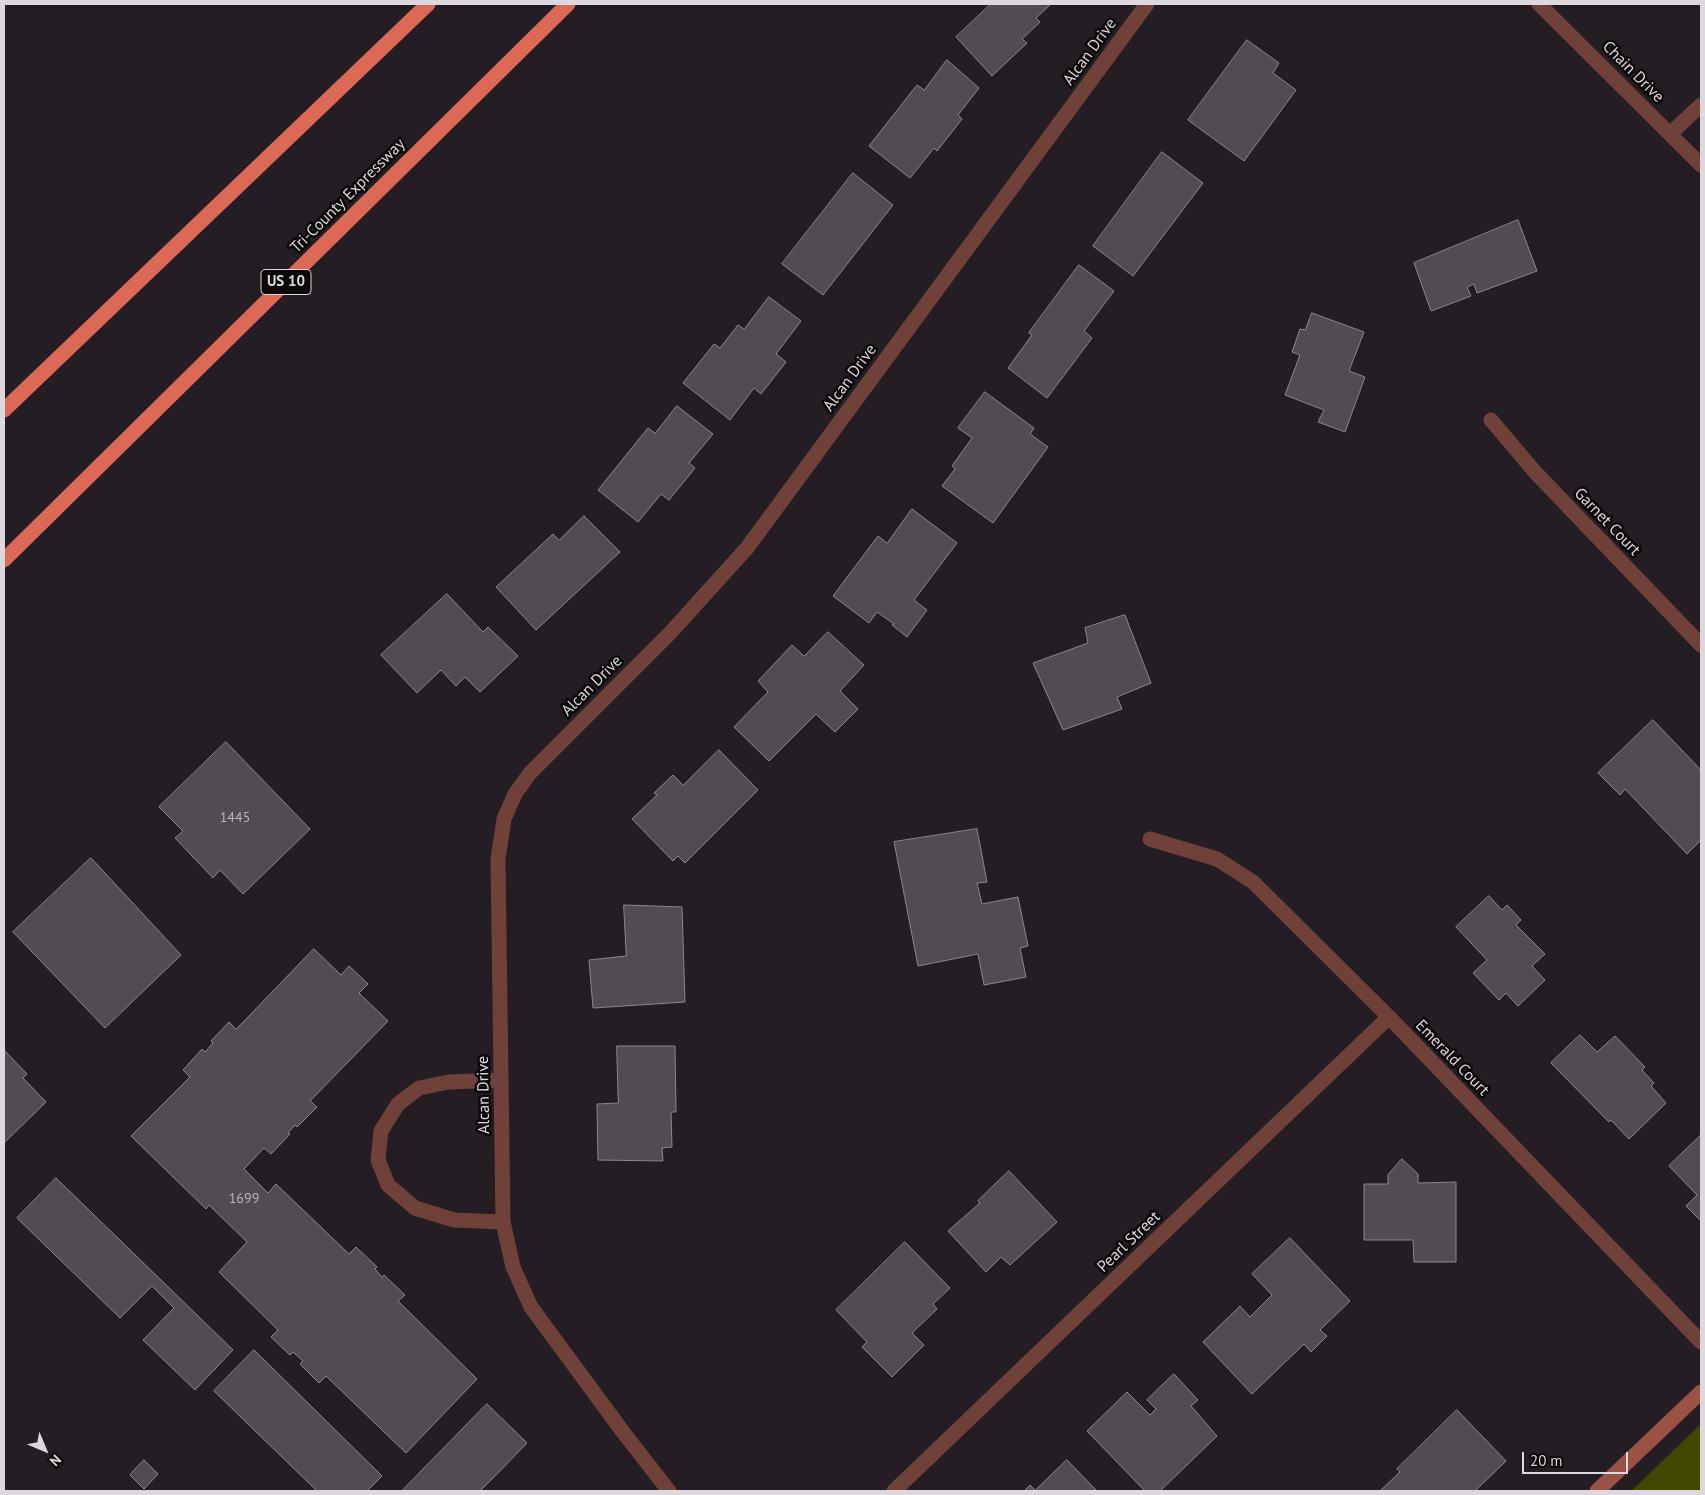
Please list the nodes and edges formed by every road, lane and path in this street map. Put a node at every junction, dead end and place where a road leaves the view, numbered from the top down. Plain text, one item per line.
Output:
1 (428, 4) edge
2 (568, 4) edge
3 (1147, 4) edge
4 (1539, 4) edge
5 (1701, 105) edge
6 (1670, 134) junction
7 (1701, 165) edge
8 (4, 410) edge
9 (1491, 420) dead end
10 (4, 560) edge
11 (1701, 645) edge
12 (1150, 839) dead end
13 (1388, 1018) junction
14 (501, 1080) junction
15 (503, 1222) junction
16 (1701, 1342) edge
17 (1701, 1392) edge
18 (669, 1491) edge
19 (894, 1491) edge
20 (1597, 1491) edge

1 - 8 highway
2 - 10 highway, Tri-County Expressway / US 10
3 - 14 street, Alcan Drive
4 - 6 street, Chain Drive
5 - 6 street
6 - 7 street, Chain Drive
9 - 11 street, Garnet Court
12 - 13 street, Emerald Court
13 - 16 street, Emerald Court
13 - 19 street, Pearl Street
14 - 15 street, Alcan Drive
14 - 15 street
15 - 18 street, Alcan Drive
17 - 20 street

